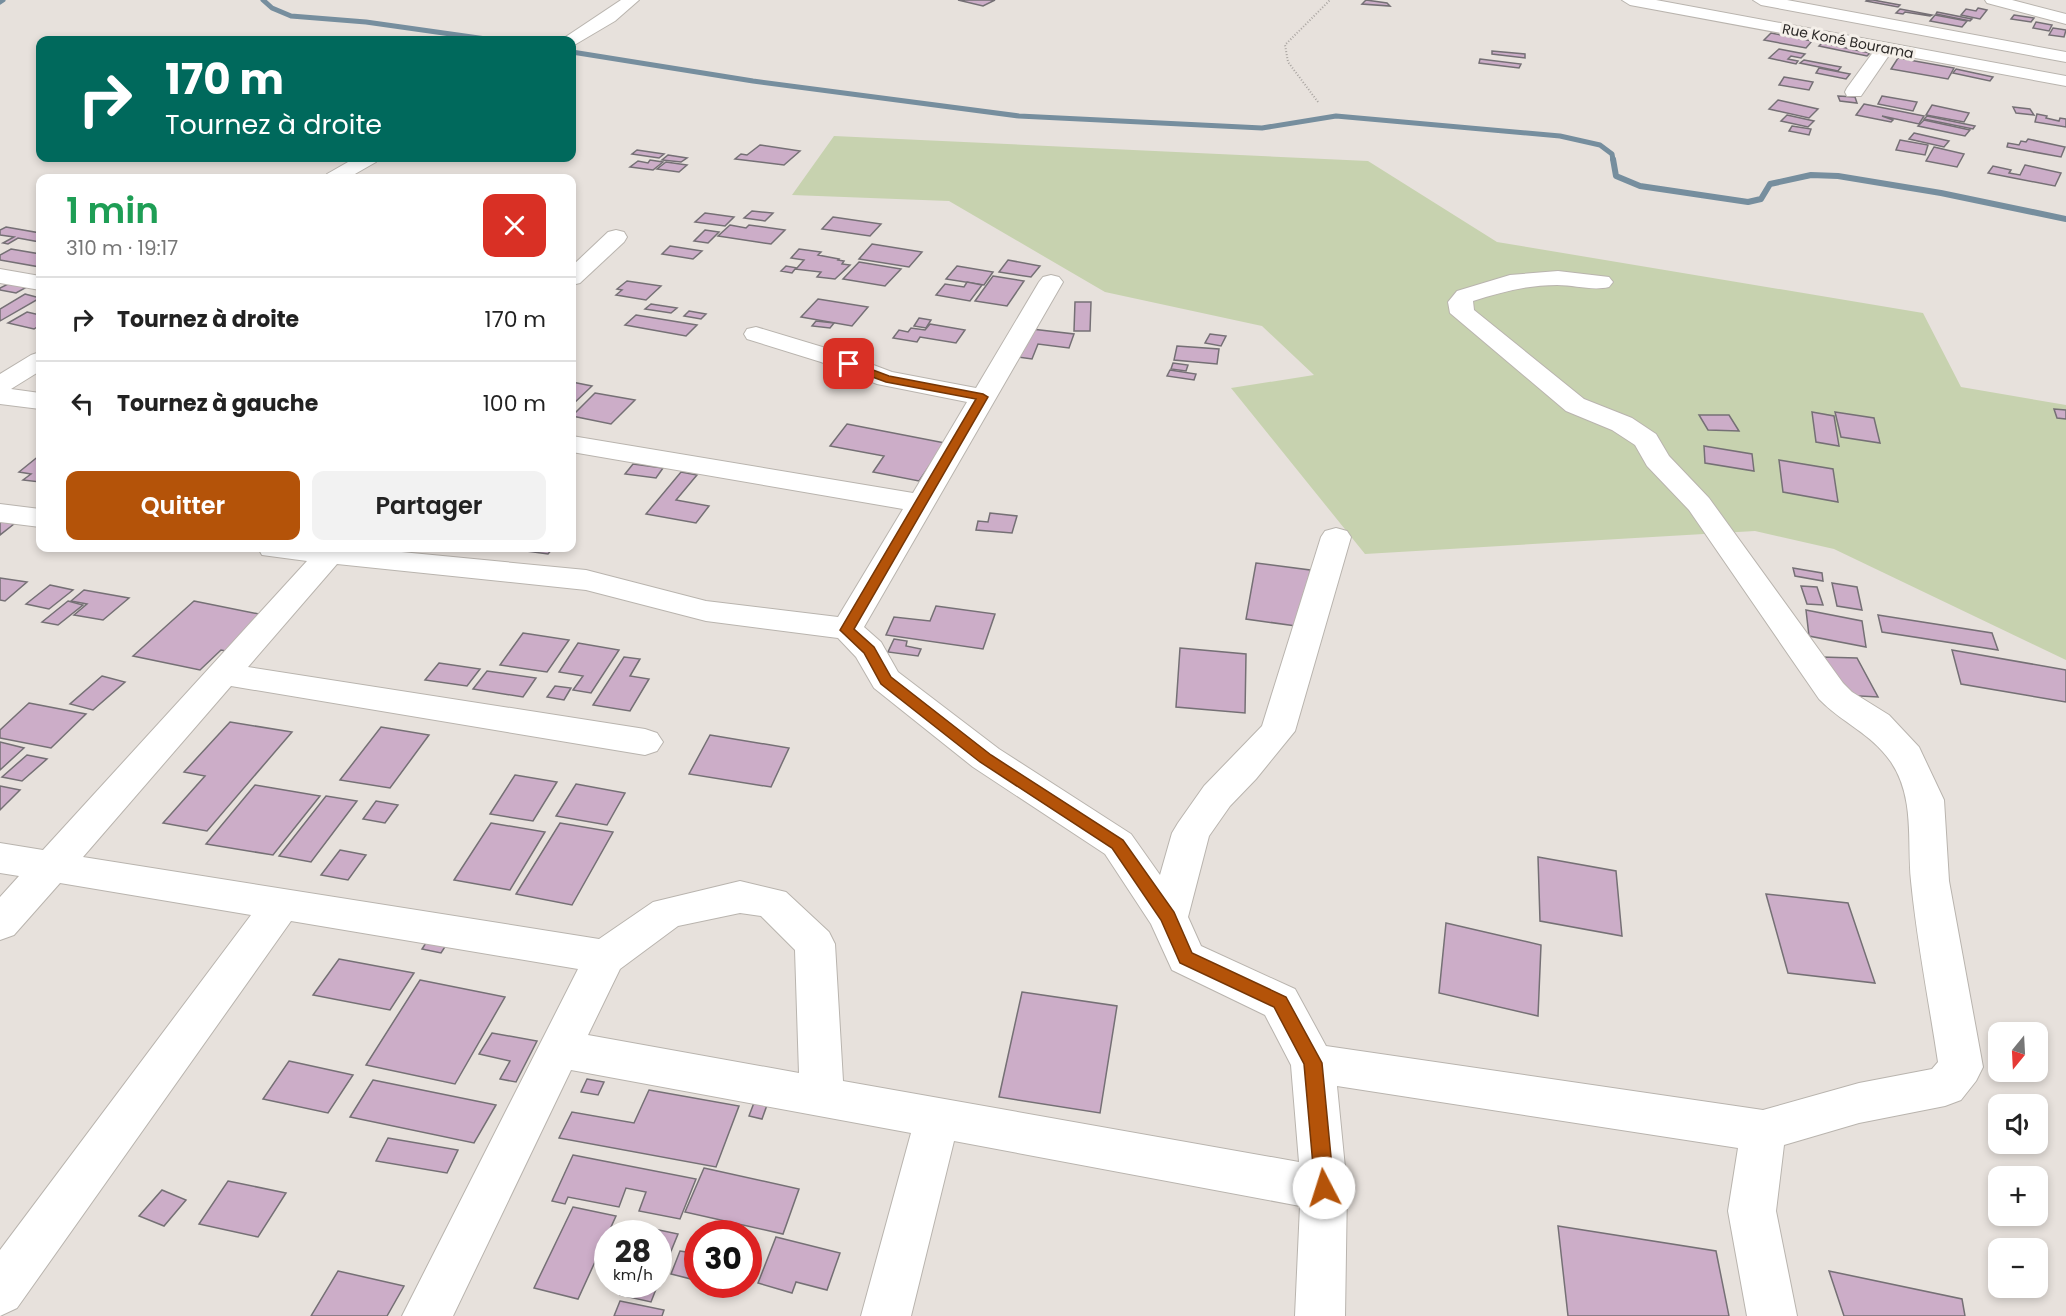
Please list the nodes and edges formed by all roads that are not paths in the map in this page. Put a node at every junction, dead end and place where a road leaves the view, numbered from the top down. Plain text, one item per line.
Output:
1 (631, 0) edge
2 (1630, 0) edge
3 (1761, 0) edge
4 (1994, 0) edge
5 (2027, 0) edge
6 (2066, 4) edge
7 (2066, 19) edge
8 (576, 36) edge
9 (1885, 48) junction
10 (2066, 57) edge
11 (2066, 81) edge
12 (1854, 92) dead end
13 (362, 162) edge
14 (341, 174) edge
15 (616, 237) dead end
16 (576, 275) edge
17 (0, 276) edge
18 (1051, 282) dead end
19 (1601, 282) dead end
20 (36, 283) edge
21 (756, 334) dead end
22 (36, 363) edge
23 (2, 385) edge
24 (983, 397) junction
25 (36, 399) edge
26 (576, 445) edge
27 (921, 503) junction
28 (0, 513) edge
29 (36, 518) edge
30 (1336, 537) dead end
31 (332, 552) edge
32 (342, 552) edge
33 (847, 630) junction
34 (224, 674) junction
35 (645, 742) dead end
36 (0, 858) edge
37 (51, 867) junction
38 (281, 904) junction
39 (1168, 917) junction
40 (0, 924) edge
41 (605, 957) junction
42 (560, 1049) junction
43 (1313, 1063) junction
44 (822, 1097) junction
45 (938, 1118) junction
46 (1763, 1131) junction
47 (1324, 1188) junction
48 (0, 1292) edge
49 (427, 1316) edge
50 (886, 1316) edge
51 (1320, 1316) edge
52 (1772, 1316) edge

1 - 8 main road
2 - 9 main road, Rue Koné Bourama
3 - 10 main road
4 - 7 main road
5 - 6 main road
9 - 11 main road, Rue Koné Bourama
9 - 12 main road
13 - 14 main road
15 - 16 main road
17 - 20 main road
18 - 24 main road
19 - 46 main road
21 - 24 main road
22 - 23 main road
23 - 25 main road
24 - 27 main road
26 - 27 main road
27 - 33 main road
28 - 29 main road
30 - 39 main road
31 - 34 main road
32 - 33 main road
33 - 39 main road
34 - 35 main road
34 - 37 main road
36 - 37 main road
37 - 38 main road
37 - 40 main road
38 - 41 main road
38 - 48 main road
39 - 43 main road
41 - 42 main road
41 - 44 main road
42 - 44 main road
42 - 49 main road
43 - 46 main road
43 - 47 main road
44 - 45 main road
45 - 47 main road
45 - 50 main road
46 - 52 main road
47 - 51 main road

